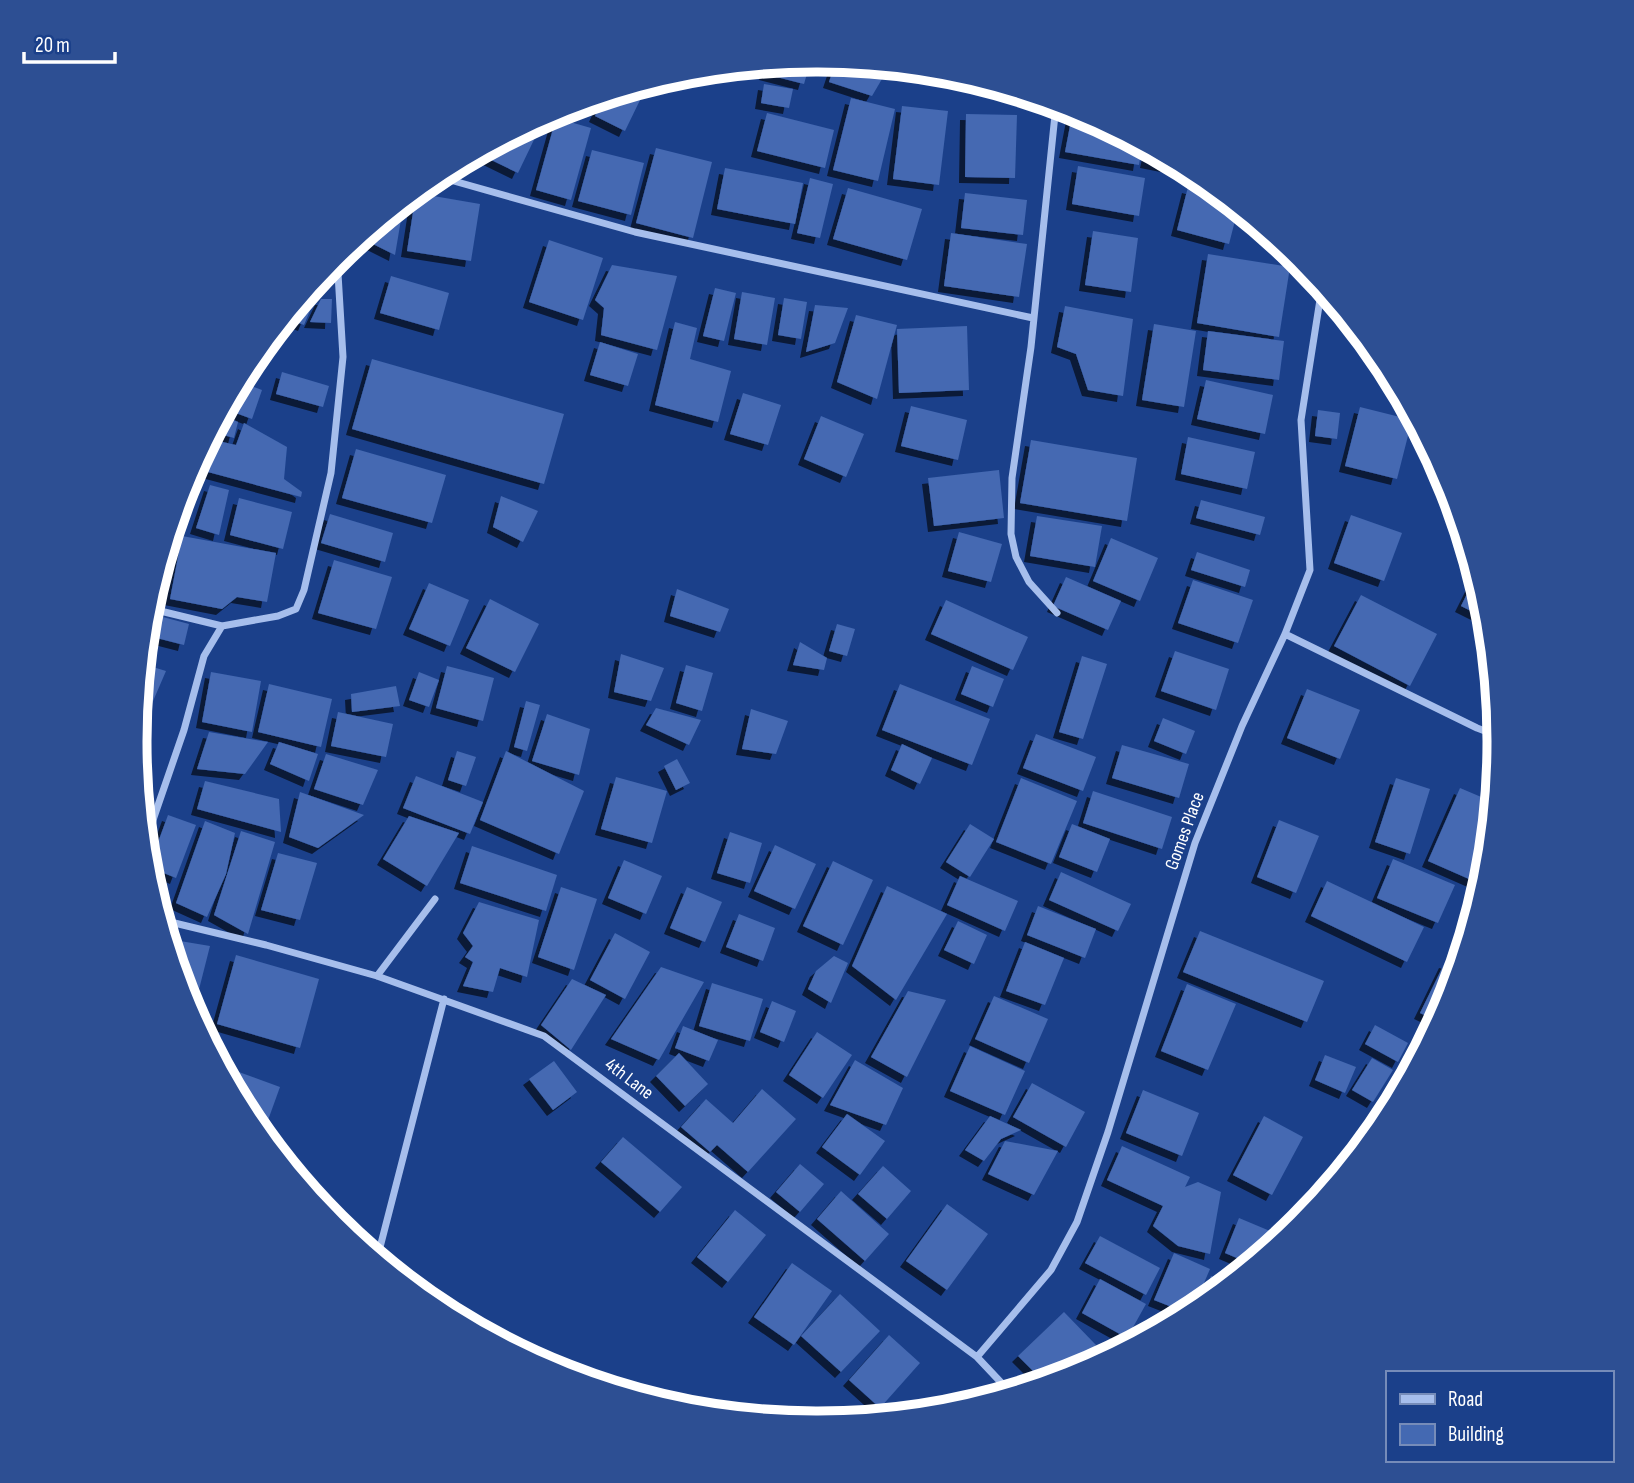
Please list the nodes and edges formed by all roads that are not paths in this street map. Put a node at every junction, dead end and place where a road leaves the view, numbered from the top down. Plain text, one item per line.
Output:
1 (1055, 116) edge
2 (452, 180) edge
3 (338, 273) edge
4 (1320, 299) edge
5 (1033, 318) junction
6 (160, 611) edge
7 (1057, 614) dead end
8 (222, 626) junction
9 (1285, 634) junction
10 (1487, 731) edge
11 (152, 823) edge
12 (435, 899) dead end
13 (172, 922) edge
14 (377, 976) junction
15 (444, 999) junction
16 (380, 1249) edge
17 (977, 1357) junction
18 (1003, 1384) edge

1 - 5 street
2 - 5 street
3 - 8 street
4 - 9 street, Gomes Place
5 - 7 street
6 - 8 street
8 - 11 street
9 - 10 street
9 - 17 street, Gomes Place
12 - 14 street
13 - 14 street, 4th Lane
14 - 15 street, 4th Lane
15 - 16 street
15 - 17 street, 4th Lane
17 - 18 street, 4th Lane

